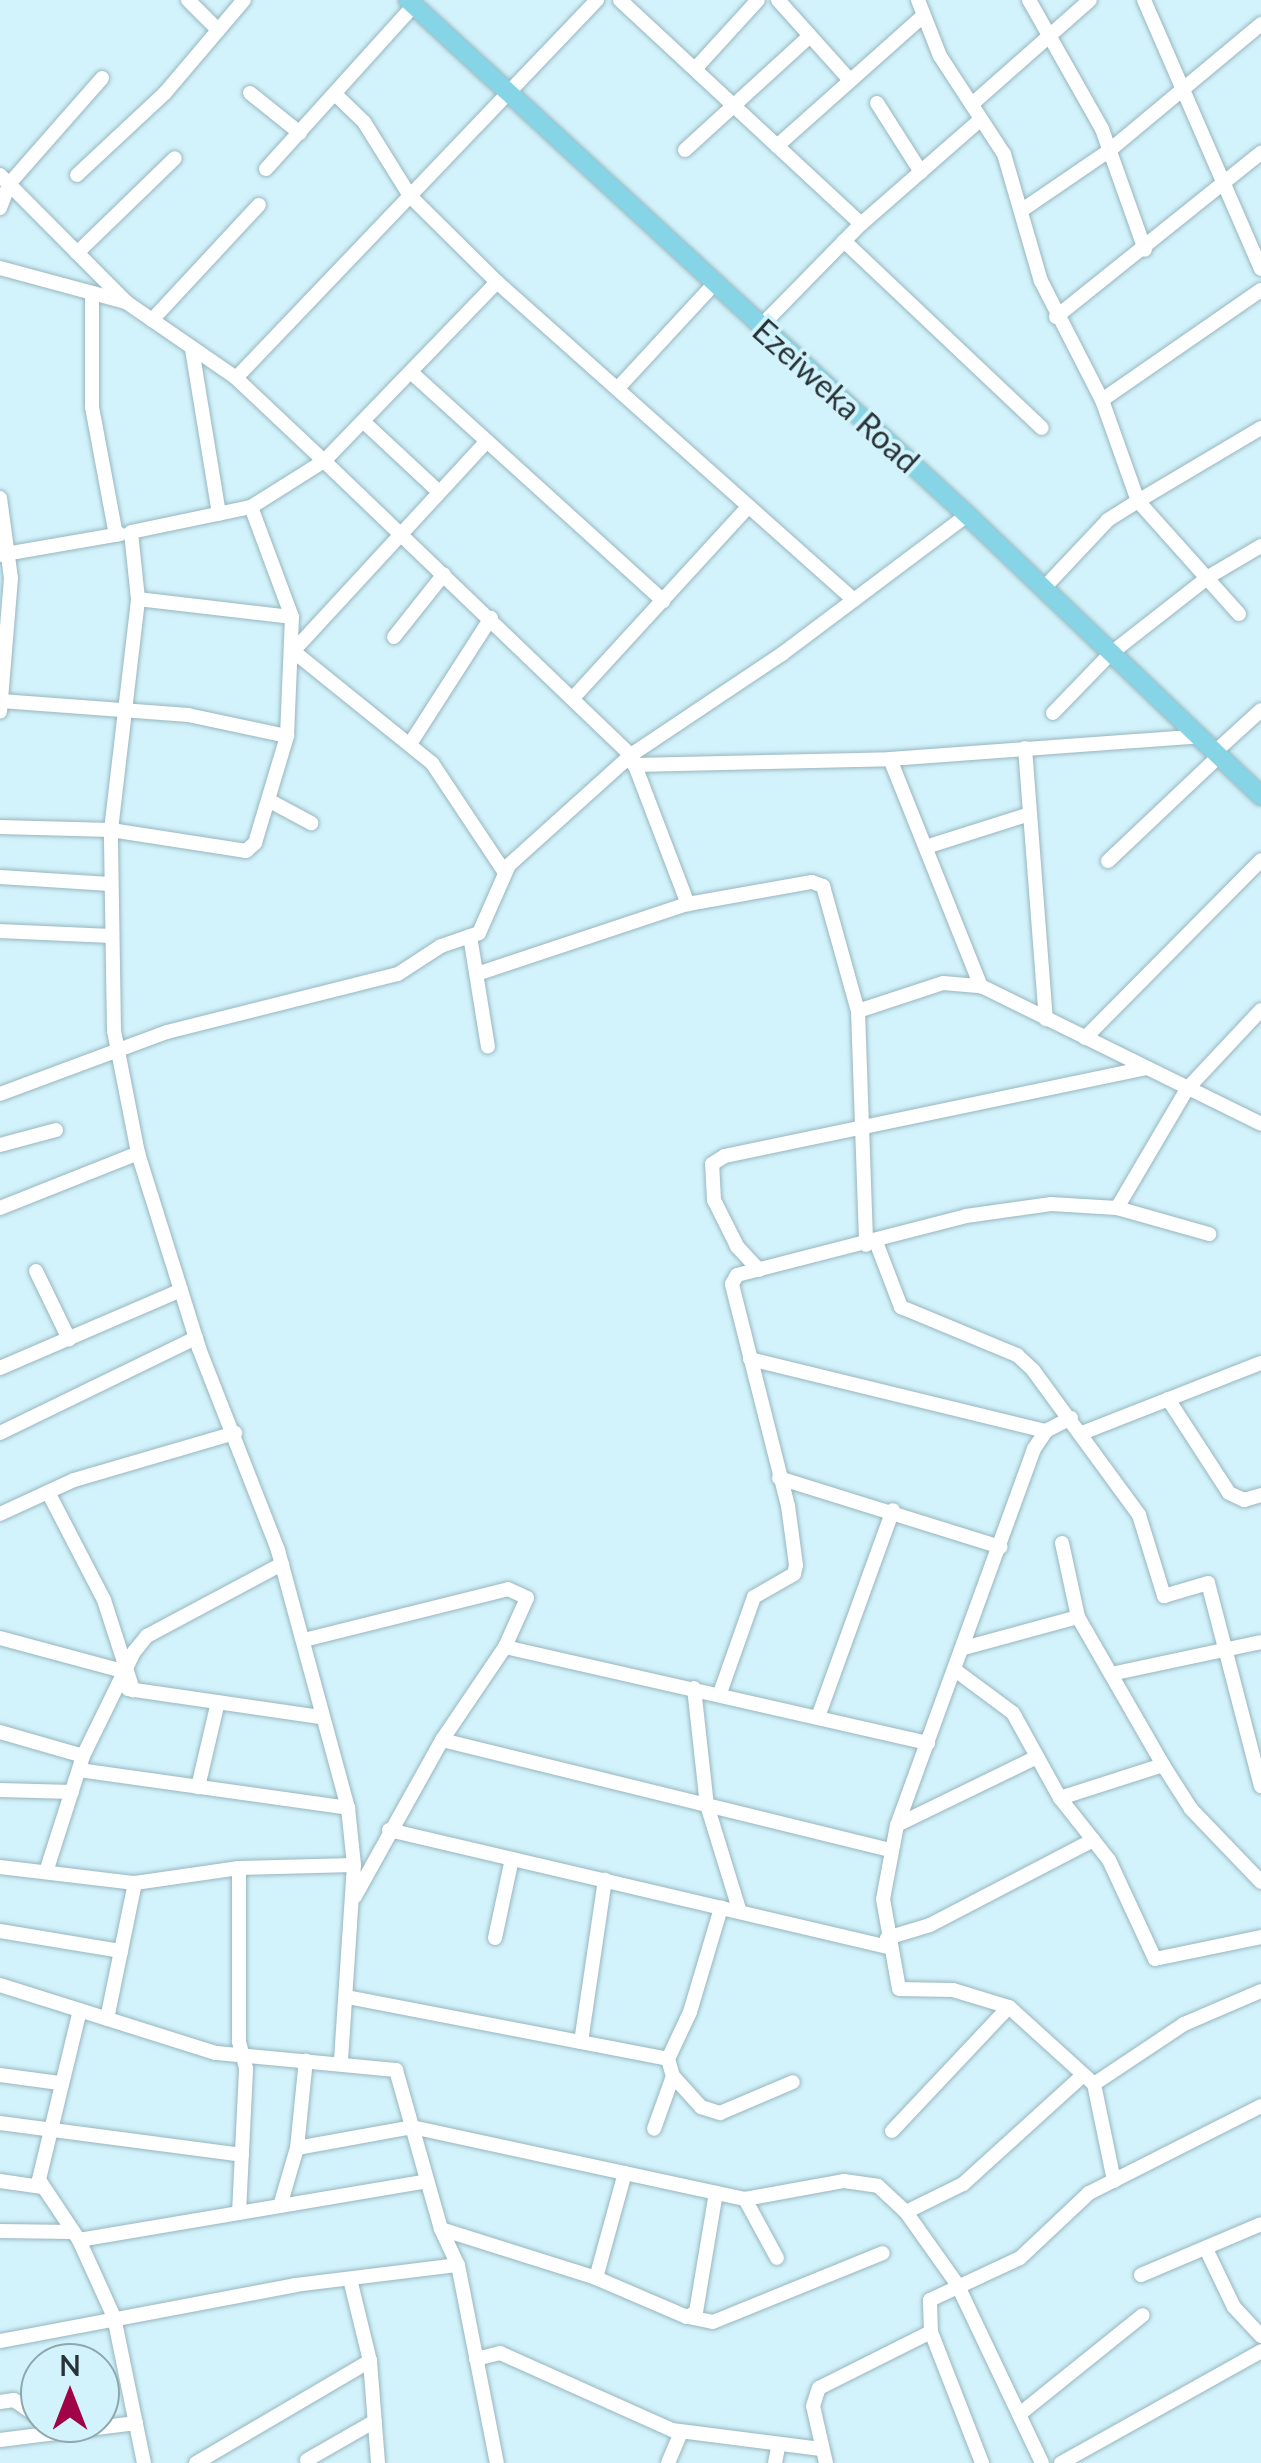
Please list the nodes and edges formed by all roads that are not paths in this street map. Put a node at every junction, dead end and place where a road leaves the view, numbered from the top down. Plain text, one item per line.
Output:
1 (188, 0) edge
2 (244, 0) edge
3 (597, 0) edge
4 (620, 0) edge
5 (758, 0) edge
6 (778, 0) edge
7 (1029, 0) edge
8 (1090, 0) edge
9 (1144, 0) edge
10 (411, 3) edge
11 (921, 5) edge
12 (1261, 24) edge
13 (218, 30) junction
14 (810, 36) junction
15 (1048, 38) junction
16 (694, 69) junction
17 (102, 78) dead end
18 (847, 78) junction
19 (1184, 89) junction
20 (250, 93) dead end
21 (335, 94) junction
22 (508, 94) junction
23 (877, 103) dead end
24 (972, 104) junction
25 (733, 105) junction
26 (981, 119) junction
27 (300, 133) junction
28 (777, 146) junction
29 (685, 150) dead end
30 (1110, 150) junction
31 (1261, 153) edge
32 (175, 158) dead end
33 (266, 170) dead end
34 (921, 172) junction
35 (77, 175) dead end
36 (4, 180) edge
37 (1222, 186) junction
38 (410, 196) junction
39 (259, 205) dead end
40 (0, 208) edge
41 (1025, 208) junction
42 (861, 224) junction
43 (844, 241) junction
44 (1145, 250) junction
45 (77, 253) junction
46 (0, 268) edge
47 (1261, 269) edge
48 (497, 282) junction
49 (714, 284) junction
50 (1261, 290) edge
51 (92, 296) junction
52 (126, 302) junction
53 (1056, 317) junction
54 (152, 320) junction
55 (760, 326) junction
56 (192, 349) junction
57 (413, 374) junction
58 (236, 378) junction
59 (618, 388) junction
60 (1102, 400) junction
61 (366, 424) junction
62 (1042, 428) dead end
63 (1261, 428) edge
64 (487, 440) junction
65 (324, 461) junction
66 (439, 492) junction
67 (0, 498) edge
68 (1138, 501) junction
69 (749, 506) junction
70 (251, 507) junction
71 (219, 514) junction
72 (967, 515) junction
73 (399, 532) junction
74 (124, 534) junction
75 (1261, 546) edge
76 (4, 554) edge
77 (444, 574) junction
78 (1210, 576) junction
79 (1043, 589) junction
80 (138, 599) junction
81 (854, 600) junction
82 (663, 601) junction
83 (1239, 614) dead end
84 (292, 617) junction
85 (491, 618) junction
86 (394, 637) dead end
87 (292, 650) junction
88 (1110, 654) junction
89 (573, 698) junction
90 (1, 701) edge
91 (120, 707) junction
92 (1261, 710) edge
93 (0, 712) edge
94 (1053, 712) dead end
95 (287, 736) junction
96 (1200, 736) junction
97 (410, 744) junction
98 (1025, 748) junction
99 (1217, 754) junction
100 (890, 759) junction
101 (633, 760) junction
102 (1261, 796) edge
103 (270, 801) junction
104 (1030, 814) junction
105 (312, 823) dead end
106 (0, 827) edge
107 (110, 830) junction
108 (929, 846) junction
109 (1261, 860) edge
110 (1108, 861) dead end
111 (505, 873) junction
112 (0, 877) edge
113 (110, 884) junction
114 (688, 904) junction
115 (0, 931) edge
116 (110, 936) junction
117 (470, 936) junction
118 (477, 974) junction
119 (981, 986) junction
120 (1261, 1010) edge
121 (858, 1012) junction
122 (1046, 1018) junction
123 (1085, 1038) junction
124 (488, 1048) dead end
125 (119, 1052) junction
126 (1145, 1068) junction
127 (1187, 1089) junction
128 (0, 1094) edge
129 (1261, 1124) edge
130 (56, 1130) dead end
131 (862, 1130) junction
132 (0, 1145) edge
133 (138, 1153) junction
134 (0, 1208) edge
135 (1118, 1208) junction
136 (1210, 1234) dead end
137 (871, 1243) junction
138 (759, 1270) junction
139 (36, 1271) dead end
140 (181, 1290) junction
141 (196, 1338) junction
142 (69, 1339) junction
143 (750, 1359) junction
144 (1261, 1363) edge
145 (0, 1368) edge
146 (1168, 1399) junction
147 (1071, 1418) junction
148 (1046, 1431) junction
149 (0, 1433) edge
150 (235, 1433) junction
151 (1082, 1433) junction
152 (779, 1478) junction
153 (48, 1492) junction
154 (1261, 1494) edge
155 (893, 1510) junction
156 (0, 1514) edge
157 (1062, 1543) dead end
158 (1001, 1547) junction
159 (282, 1564) junction
160 (1078, 1617) junction
161 (304, 1640) junction
162 (1, 1642) edge
163 (1261, 1642) edge
164 (505, 1648) junction
165 (964, 1648) junction
166 (1226, 1649) junction
167 (955, 1670) junction
168 (122, 1671) junction
169 (1111, 1674) junction
170 (115, 1687) junction
171 (694, 1688) junction
172 (133, 1690) junction
173 (720, 1693) junction
174 (218, 1702) junction
175 (320, 1716) junction
176 (818, 1716) junction
177 (0, 1732) edge
178 (442, 1740) junction
179 (928, 1743) junction
180 (1035, 1758) junction
181 (81, 1764) junction
182 (1163, 1765) junction
183 (1261, 1786) edge
184 (198, 1787) junction
185 (0, 1790) edge
186 (72, 1792) junction
187 (1060, 1798) junction
188 (706, 1805) junction
189 (348, 1808) junction
190 (897, 1826) junction
191 (389, 1830) junction
192 (1092, 1840) junction
193 (891, 1850) junction
194 (512, 1859) junction
195 (354, 1865) junction
196 (0, 1868) edge
197 (239, 1868) junction
198 (46, 1872) junction
199 (604, 1880) junction
200 (1261, 1882) edge
201 (135, 1883) junction
202 (353, 1901) junction
203 (721, 1908) junction
204 (740, 1912) junction
205 (0, 1931) edge
206 (496, 1938) dead end
207 (1261, 1938) edge
208 (888, 1942) junction
209 (121, 1952) junction
210 (0, 1985) edge
211 (1261, 1990) edge
212 (347, 1997) junction
213 (1009, 2007) junction
214 (80, 2010) junction
215 (107, 2019) junction
216 (580, 2042) junction
217 (244, 2058) junction
218 (306, 2060) junction
219 (341, 2060) junction
220 (668, 2060) junction
221 (0, 2075) edge
222 (674, 2076) junction
223 (1087, 2081) junction
224 (792, 2082) dead end
225 (59, 2083) junction
226 (1261, 2106) edge
227 (0, 2123) edge
228 (412, 2127) junction
229 (48, 2128) junction
230 (654, 2129) dead end
231 (892, 2131) dead end
232 (297, 2148) junction
233 (242, 2155) junction
234 (625, 2173) junction
235 (0, 2180) edge
236 (426, 2181) junction
237 (1114, 2181) junction
238 (41, 2187) junction
239 (716, 2193) junction
240 (746, 2199) junction
241 (280, 2206) junction
242 (906, 2212) junction
243 (239, 2213) junction
244 (1261, 2224) edge
245 (440, 2229) junction
246 (0, 2231) edge
247 (76, 2236) junction
248 (1208, 2251) junction
249 (883, 2253) dead end
250 (777, 2258) dead end
251 (458, 2265) junction
252 (1140, 2275) dead end
253 (596, 2278) junction
254 (350, 2279) junction
255 (957, 2284) junction
256 (1143, 2315) dead end
257 (114, 2317) junction
258 (687, 2317) junction
259 (931, 2332) junction
260 (1261, 2336) edge
261 (0, 2341) edge
262 (1261, 2351) edge
263 (476, 2359) junction
264 (370, 2361) junction
265 (1022, 2413) junction
266 (374, 2421) junction
267 (136, 2423) junction
268 (120, 2426) edge
269 (681, 2432) junction
270 (776, 2455) edge
271 (823, 2456) edge
272 (307, 2460) dead end
273 (144, 2463) edge
274 (196, 2463) edge
275 (378, 2463) edge
276 (497, 2463) edge
277 (668, 2463) edge
278 (982, 2463) edge
279 (1042, 2463) edge
280 (1062, 2463) edge

1 - 13 street
2 - 13 street
3 - 22 street
4 - 16 street
5 - 16 street
6 - 14 street
7 - 15 street
8 - 15 street
9 - 19 street
10 - 21 street
10 - 22 main road, Ezeiweka Road
11 - 18 street
11 - 24 street
12 - 19 street
13 - 35 street
14 - 18 street
14 - 25 street
15 - 24 street
15 - 30 street
16 - 25 street
17 - 36 street
18 - 28 street
19 - 30 street
19 - 37 street
20 - 27 street
21 - 27 street
21 - 38 street
22 - 38 street
22 - 49 main road, Ezeiweka Road
23 - 34 street
24 - 26 street
25 - 28 street
25 - 29 street
26 - 34 street
26 - 41 street
27 - 33 street
28 - 42 street
30 - 41 street
30 - 44 street
31 - 37 street
32 - 45 street
34 - 42 street
36 - 40 street
36 - 45 street
37 - 44 street
37 - 47 street
38 - 48 street
38 - 58 street
39 - 54 street
41 - 53 street
42 - 43 street
43 - 55 street
43 - 62 street
44 - 53 street
45 - 52 street
46 - 51 street
48 - 57 street
48 - 59 street
49 - 55 main road, Ezeiweka Road
49 - 59 street
50 - 60 street
51 - 52 street
51 - 74 street
52 - 54 street
53 - 60 street
54 - 56 street
55 - 72 main road, Ezeiweka Road
56 - 58 street
56 - 71 street
57 - 61 street
57 - 64 street
58 - 65 street
59 - 69 street
60 - 68 street
61 - 65 street
61 - 66 street
63 - 68 street
64 - 66 street
64 - 82 street
65 - 70 street
65 - 73 street
66 - 73 street
67 - 76 street
68 - 78 street
68 - 79 street
69 - 81 street
69 - 82 street
70 - 71 street
70 - 84 street
71 - 74 street
72 - 79 main road, Ezeiweka Road
72 - 81 street
73 - 77 street
73 - 87 street
74 - 76 street
74 - 80 street
75 - 78 street
76 - 90 street
77 - 85 street
77 - 86 street
78 - 83 street
78 - 88 street
79 - 88 main road, Ezeiweka Road
80 - 84 street
80 - 91 street
81 - 101 street
82 - 89 street
84 - 87 street
85 - 89 street
85 - 97 street
87 - 95 street
87 - 97 street
88 - 94 street
88 - 96 main road, Ezeiweka Road
89 - 101 street
90 - 91 street
90 - 93 street
91 - 95 street
91 - 107 street
92 - 99 street
95 - 103 street
96 - 98 street
96 - 99 main road, Ezeiweka Road
97 - 111 street
98 - 100 street
98 - 104 street
99 - 102 main road, Ezeiweka Road
99 - 110 street
100 - 101 street
100 - 108 street
101 - 111 street
101 - 114 street
103 - 105 street
103 - 107 street
104 - 108 street
104 - 122 street
106 - 107 street
107 - 113 street
108 - 119 street
109 - 123 street
111 - 117 street
112 - 113 street
113 - 116 street
114 - 118 street
114 - 121 street
115 - 116 street
116 - 125 street
117 - 118 street
117 - 125 street
118 - 124 street
119 - 121 street
119 - 122 street
120 - 127 street
121 - 131 street
122 - 123 street
123 - 126 street
125 - 128 street
125 - 133 street
126 - 127 street
126 - 131 street
127 - 129 street
127 - 135 street
130 - 132 street
131 - 137 street
131 - 138 street
133 - 134 street
133 - 140 street
135 - 136 street
135 - 137 street
137 - 138 street
137 - 147 street
138 - 143 street
139 - 142 street
140 - 141 street
140 - 142 street
141 - 149 street
141 - 150 street
142 - 145 street
143 - 148 street
143 - 152 street
144 - 146 street
146 - 151 street
146 - 154 street
147 - 148 street
147 - 151 street
148 - 158 street
150 - 153 street
150 - 159 street
151 - 166 street
152 - 155 street
152 - 173 street
153 - 156 street
153 - 168 street
155 - 158 street
155 - 176 street
157 - 160 street
158 - 165 street
159 - 161 street
159 - 168 street
160 - 165 street
160 - 169 street
161 - 164 street
161 - 175 street
162 - 168 street
163 - 166 street
164 - 171 street
164 - 178 street
165 - 167 street
166 - 169 street
166 - 183 street
167 - 179 street
167 - 180 street
168 - 170 street
168 - 172 street
169 - 182 street
170 - 172 street
170 - 181 street
171 - 173 street
171 - 188 street
172 - 174 street
173 - 176 street
174 - 175 street
174 - 184 street
175 - 189 street
176 - 179 street
177 - 181 street
178 - 188 street
178 - 191 street
179 - 190 street
180 - 187 street
180 - 190 street
181 - 184 street
181 - 186 street
182 - 187 street
182 - 200 street
184 - 189 street
185 - 186 street
186 - 198 street
187 - 192 street
188 - 193 street
188 - 204 street
189 - 195 street
190 - 193 street
191 - 194 street
191 - 202 street
192 - 207 street
192 - 208 street
193 - 208 street
194 - 199 street
194 - 206 street
195 - 197 street
195 - 202 street
196 - 198 street
197 - 201 street
197 - 217 street
198 - 201 street
199 - 203 street
199 - 216 street
201 - 209 street
202 - 212 street
203 - 204 street
203 - 220 street
204 - 208 street
205 - 209 street
208 - 213 street
209 - 215 street
210 - 214 street
211 - 223 street
212 - 216 street
212 - 219 street
213 - 223 street
213 - 231 street
214 - 215 street
214 - 225 street
215 - 217 street
216 - 220 street
217 - 218 street
217 - 233 street
218 - 219 street
218 - 232 street
219 - 228 street
220 - 222 street
221 - 225 street
222 - 224 street
222 - 230 street
223 - 237 street
223 - 242 street
225 - 229 street
226 - 237 street
227 - 229 street
228 - 232 street
228 - 234 street
228 - 236 street
229 - 233 street
229 - 238 street
232 - 241 street
233 - 243 street
234 - 239 street
234 - 253 street
235 - 238 street
236 - 241 street
236 - 245 street
237 - 255 street
238 - 247 street
239 - 240 street
239 - 258 street
240 - 242 street
240 - 250 street
241 - 243 street
242 - 255 street
243 - 247 street
244 - 248 street
245 - 251 street
245 - 253 street
246 - 247 street
247 - 257 street
248 - 252 street
248 - 260 street
249 - 258 street
251 - 254 street
251 - 263 street
253 - 258 street
254 - 257 street
254 - 264 street
255 - 259 street
255 - 265 street
256 - 265 street
257 - 261 street
257 - 267 street
259 - 271 street
259 - 278 street
262 - 280 street
263 - 269 street
263 - 276 street
264 - 266 street
264 - 274 street
265 - 279 street
266 - 272 street
266 - 275 street
267 - 268 street
267 - 273 street
269 - 270 street
269 - 277 street
270 - 271 street

